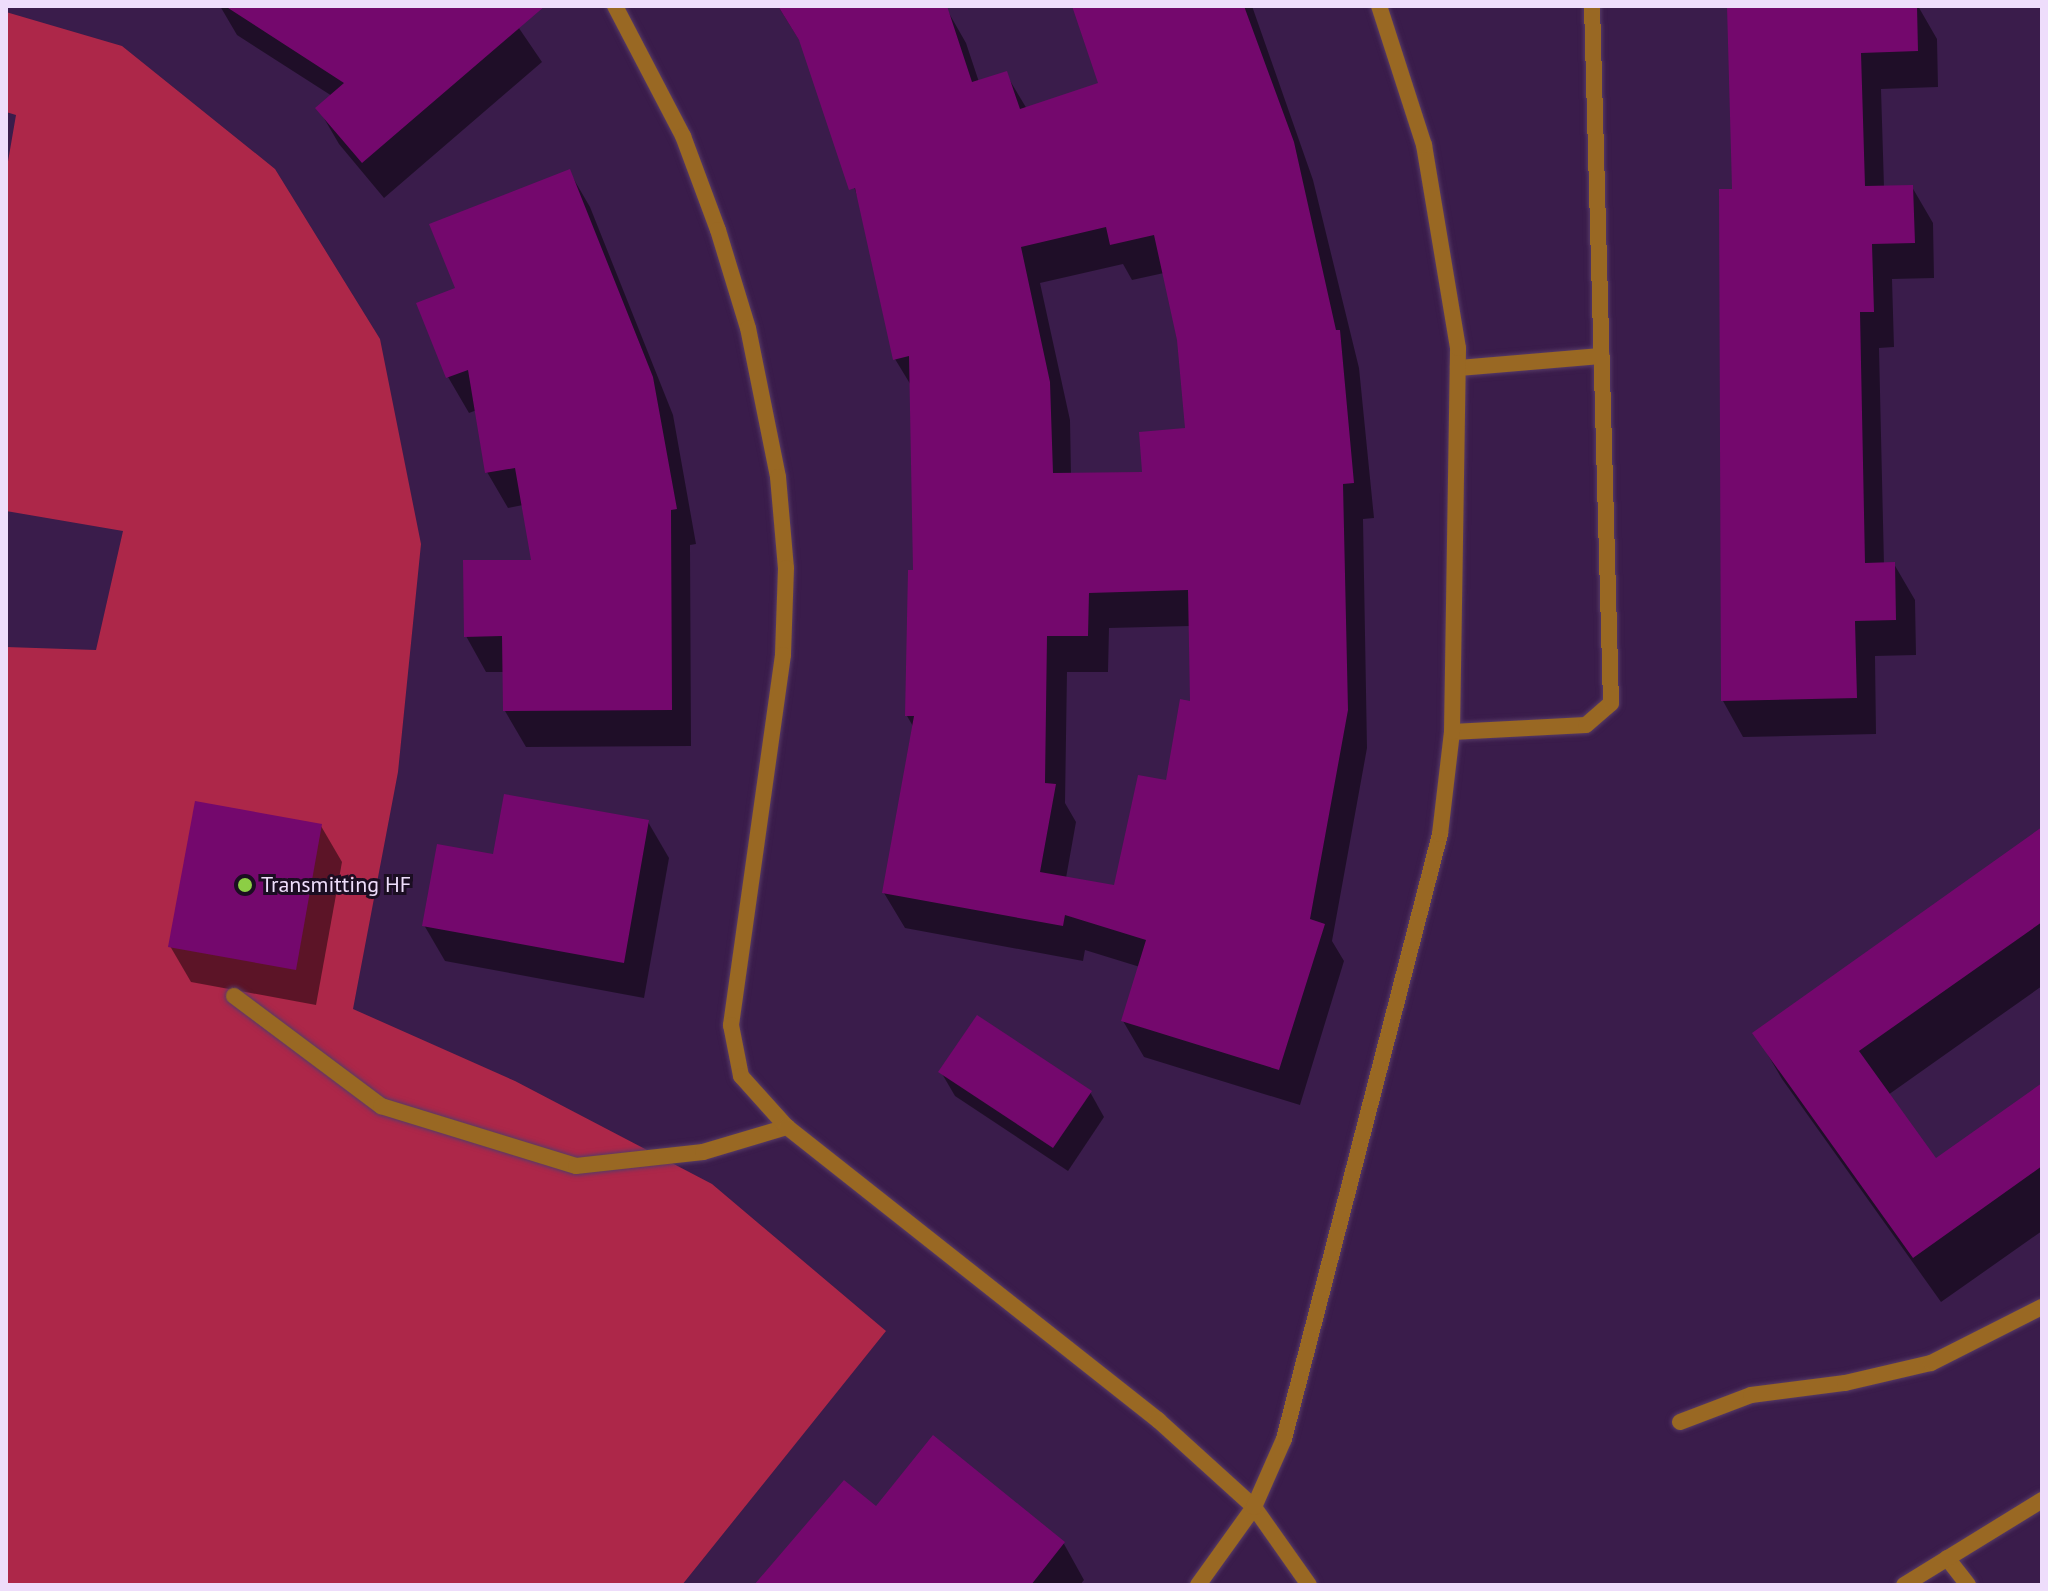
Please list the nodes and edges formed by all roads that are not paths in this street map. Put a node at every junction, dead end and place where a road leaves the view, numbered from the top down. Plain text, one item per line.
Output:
1 (615, 6) edge
2 (1379, 6) edge
3 (1592, 6) edge
4 (1602, 356) junction
5 (1458, 368) junction
6 (1452, 732) junction
7 (234, 996) dead end
8 (787, 1127) junction
9 (2042, 1307) edge
10 (1680, 1422) dead end
11 (2042, 1500) edge
12 (1254, 1507) junction
13 (1947, 1558) junction
14 (1198, 1585) edge
15 (1309, 1585) edge
16 (1904, 1585) edge
17 (1968, 1585) edge

1 - 8 street
2 - 5 street
3 - 4 street
4 - 5 street
4 - 6 street
5 - 6 street
6 - 12 street
7 - 8 street
8 - 12 street
9 - 10 street
11 - 13 street
12 - 14 street
12 - 15 street
13 - 16 street
13 - 17 street

